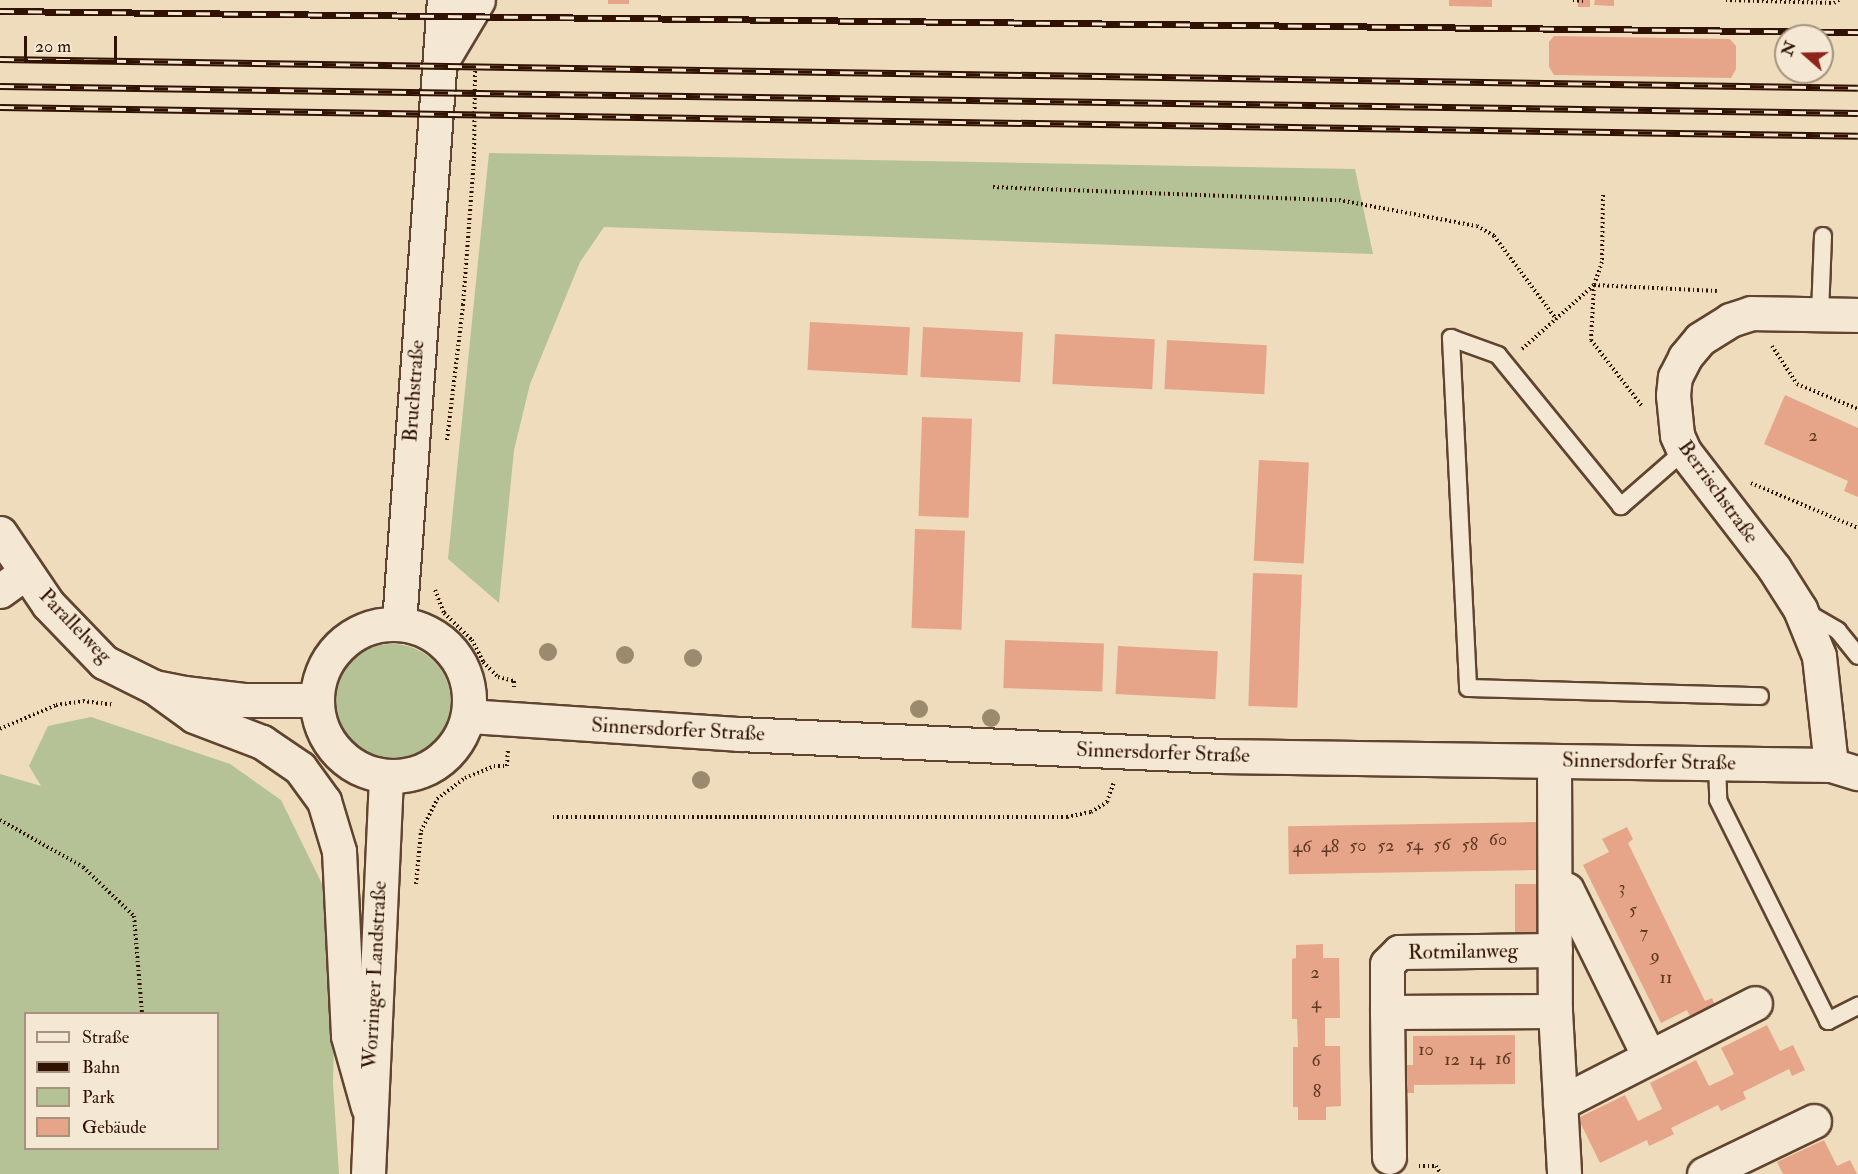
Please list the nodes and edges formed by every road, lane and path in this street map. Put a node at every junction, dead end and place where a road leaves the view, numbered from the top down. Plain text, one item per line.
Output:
1 (444, 0) edge
2 (478, 0) edge
3 (1573, 0) edge
4 (1584, 0) edge
5 (1726, 0) edge
6 (1839, 0) edge
7 (475, 66) dead end
8 (436, 72) junction
9 (993, 187) dead end
10 (1603, 195) dead end
11 (1823, 236) dead end
12 (1594, 285) junction
13 (1751, 313) junction
14 (1820, 314) junction
15 (1858, 315) edge
16 (1556, 319) junction
17 (1505, 364) junction
18 (1858, 409) edge
19 (1674, 419) junction
20 (446, 444) dead end
21 (1684, 451) junction
22 (1748, 482) dead end
23 (1858, 528) edge
24 (0, 533) edge
25 (13, 582) edge
26 (434, 583) dead end
27 (1800, 609) junction
28 (399, 623) junction
29 (1858, 656) edge
30 (154, 687) junction
31 (1761, 696) dead end
32 (316, 700) junction
33 (468, 716) junction
34 (511, 720) junction
35 (1118, 751) junction
36 (1554, 761) junction
37 (1717, 763) junction
38 (1845, 769) edge
39 (386, 776) junction
40 (554, 817) dead end
41 (0, 820) edge
42 (1555, 884) junction
43 (416, 890) dead end
44 (1555, 950) junction
45 (1755, 1003) dead end
46 (1858, 1006) edge
47 (1555, 1011) junction
48 (142, 1012) edge
49 (1387, 1012) junction
50 (1649, 1057) junction
51 (1560, 1103) junction
52 (368, 1107) junction
53 (1814, 1121) dead end
54 (1389, 1157) dead end
55 (368, 1174) edge
56 (1564, 1174) edge
57 (1704, 1174) edge

1 - 8 street
2 - 8 street
3 - 4 path
5 - 6 path
7 - 20 path
8 - 28 street, Bruchstraße
9 - 16 path
10 - 12 path
11 - 14 lane
12 - 13 path
12 - 16 path
12 - 19 path
13 - 14 street, Berrischstraße
13 - 18 path
13 - 19 street, Berrischstraße
14 - 15 street, Berrischstraße
16 - 17 path
17 - 21 lane
17 - 31 lane
19 - 21 street, Berrischstraße
21 - 27 street, Berrischstraße
22 - 23 path
24 - 25 street, Parallelweg
25 - 30 street, Parallelweg
26 - 34 path
27 - 29 lane
27 - 38 street, Berrischstraße
28 - 32 street
28 - 33 street
30 - 32 street, Parallelweg
30 - 52 street
32 - 39 street
33 - 34 street, Sinnersdorfer Straße
33 - 39 street
34 - 35 street, Sinnersdorfer Straße
34 - 43 path
35 - 36 street, Sinnersdorfer Straße
35 - 40 path
36 - 37 street, Sinnersdorfer Straße
36 - 42 street
37 - 38 street, Sinnersdorfer Straße
37 - 46 lane
39 - 52 street, Worringer Landstraße
41 - 48 path
42 - 44 street
42 - 50 street
44 - 47 street
44 - 49 street, Rotmilanweg
45 - 50 street
47 - 49 street
47 - 51 street
49 - 54 street, Rotmilanweg
50 - 51 street
51 - 56 street
52 - 55 street, Worringer Landstraße
53 - 57 street

